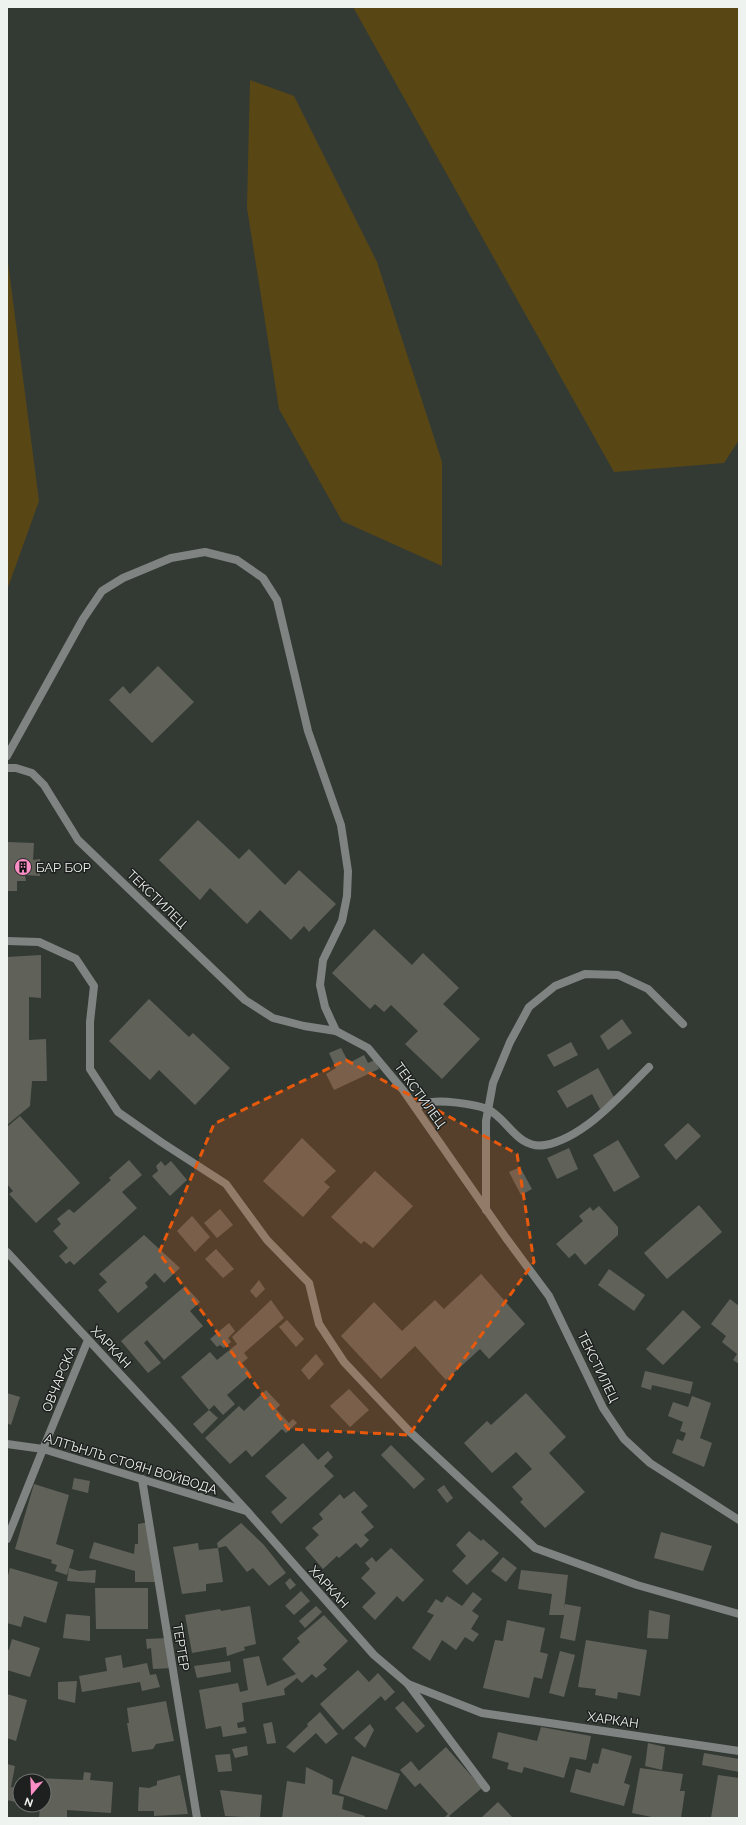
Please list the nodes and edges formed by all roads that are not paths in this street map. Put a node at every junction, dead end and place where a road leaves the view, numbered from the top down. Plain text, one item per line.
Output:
1 (7, 756) edge
2 (7, 768) edge
3 (7, 941) edge
4 (683, 1024) dead end
5 (336, 1031) junction
6 (649, 1067) dead end
7 (416, 1108) junction
8 (488, 1109) junction
9 (486, 1210) junction
10 (7, 1252) edge
11 (88, 1340) junction
12 (7, 1444) edge
13 (44, 1449) junction
14 (142, 1479) junction
15 (246, 1511) junction
16 (739, 1520) edge
17 (7, 1539) edge
18 (739, 1614) edge
19 (408, 1684) junction
20 (739, 1751) edge
21 (486, 1788) dead end
22 (197, 1818) edge

1 - 5 street
2 - 5 street, ТЕКСТИЛЕЦ
3 - 18 street
4 - 8 street
5 - 7 street, ТЕКСТИЛЕЦ
6 - 8 street
7 - 8 street
7 - 9 street, ТЕКСТИЛЕЦ
8 - 9 street
9 - 16 street, ТЕКСТИЛЕЦ
10 - 11 street, ХАРКАН
11 - 13 street, ОВЧАРСКА
11 - 15 street, ХАРКАН
12 - 13 street, АЛТЪНЛЪ СТОЯН ВОЙВОДА
13 - 14 street, АЛТЪНЛЪ СТОЯН ВОЙВОДА
13 - 17 street, ОВЧАРСКА
14 - 15 street, АЛТЪНЛЪ СТОЯН ВОЙВОДА
14 - 22 street, ТЕРТЕР
15 - 19 street, ХАРКАН
19 - 20 street, ХАРКАН
19 - 21 street

